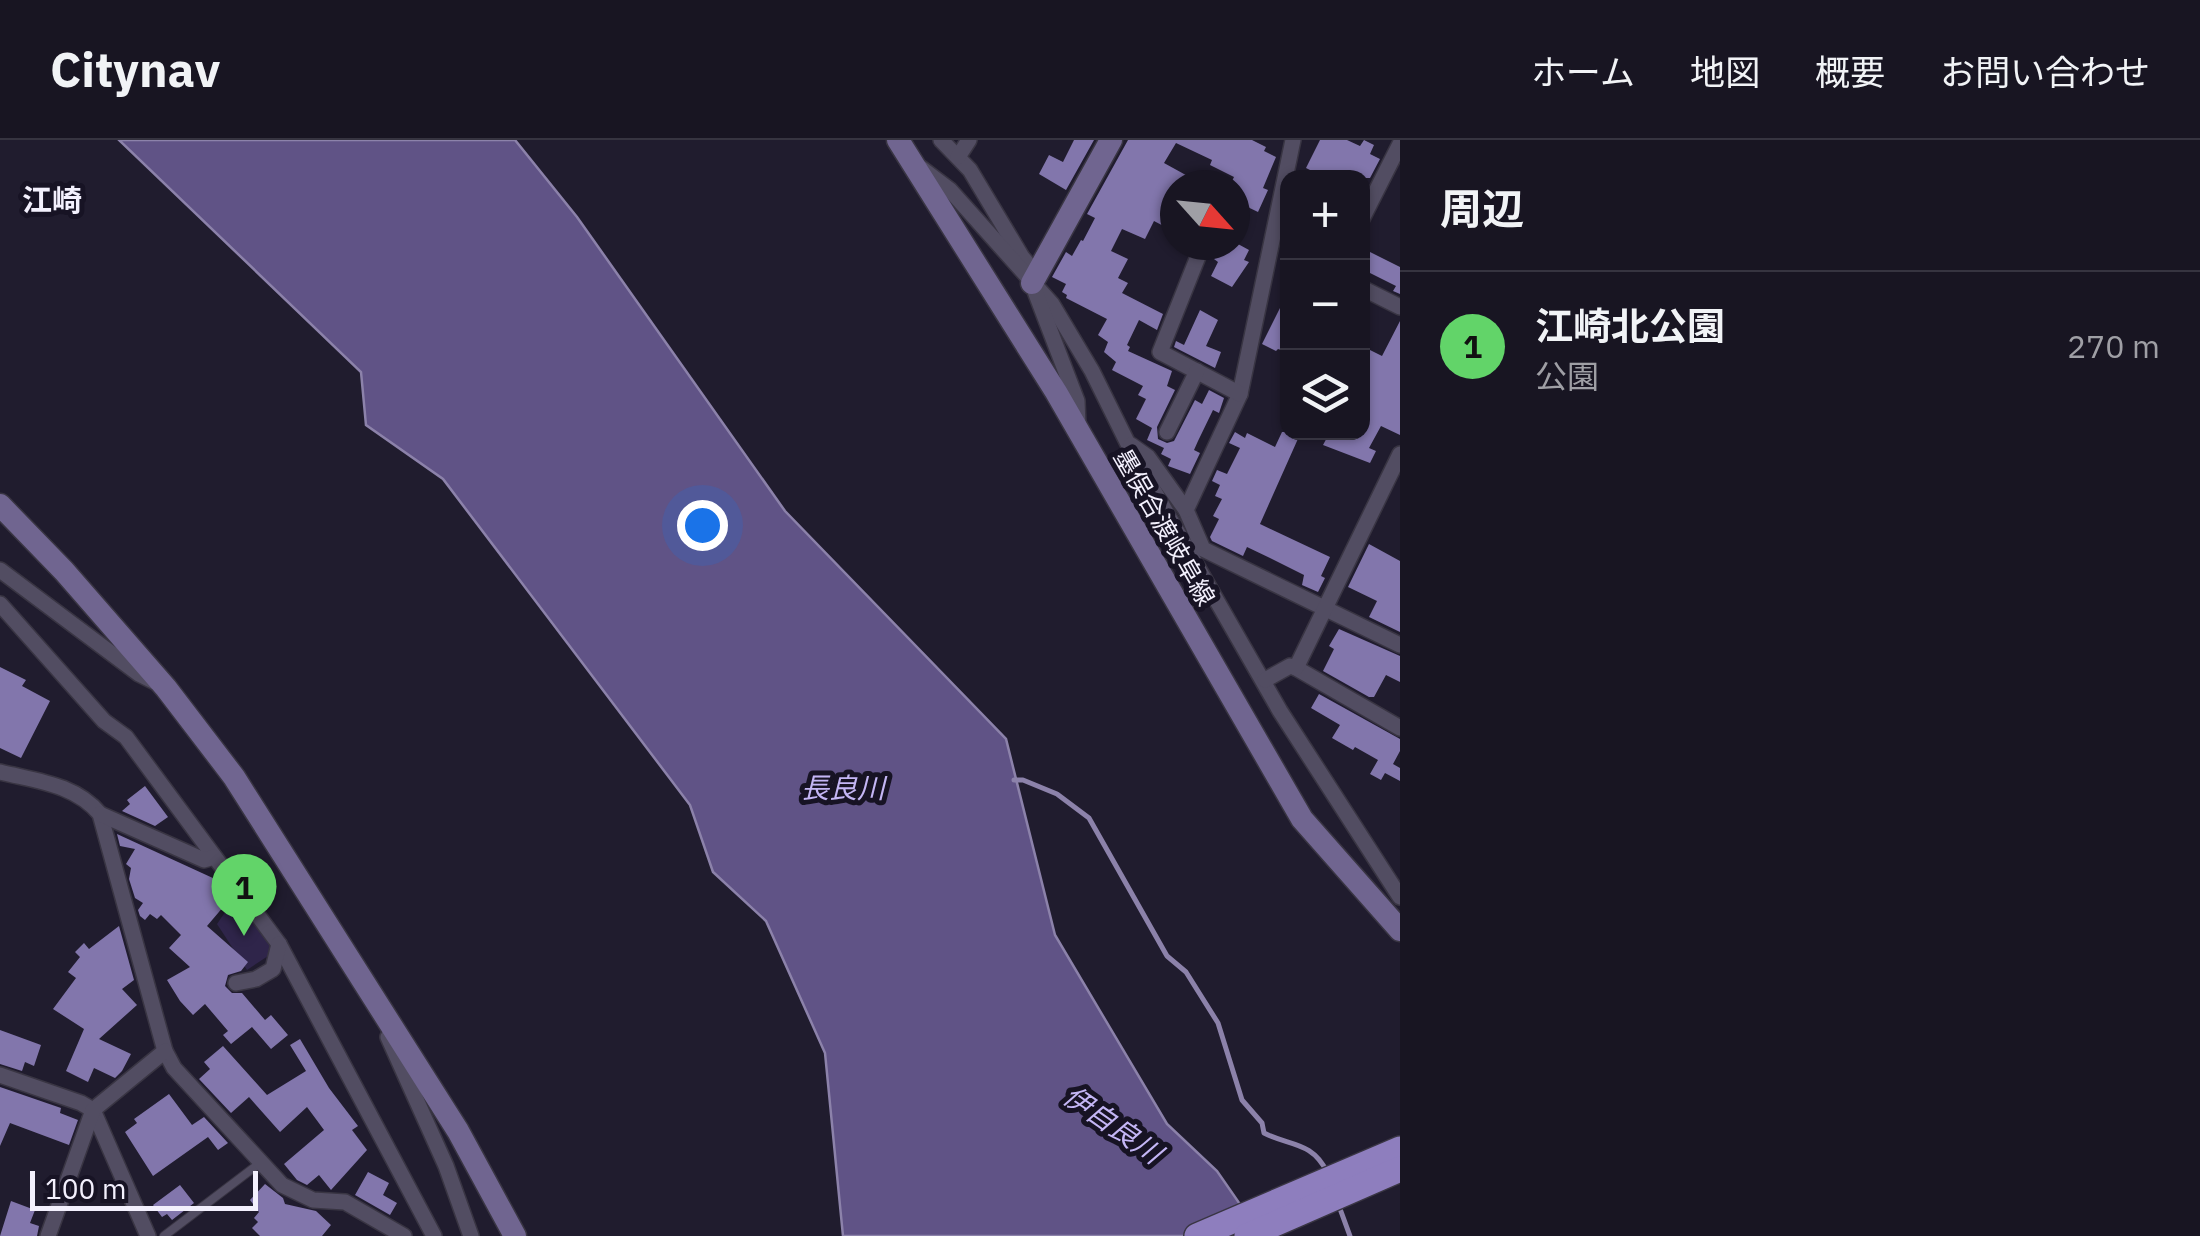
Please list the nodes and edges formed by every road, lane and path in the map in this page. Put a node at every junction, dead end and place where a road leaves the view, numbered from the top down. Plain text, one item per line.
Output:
1 (898, 140) edge
2 (969, 140) edge
3 (1110, 140) edge
4 (1294, 140) edge
5 (1400, 144) edge
6 (950, 147) edge
7 (914, 163) junction
8 (1370, 203) edge
9 (1268, 252) junction
10 (1280, 256) edge
11 (1196, 260) edge
12 (1035, 278) junction
13 (1370, 292) edge
14 (1400, 308) edge
15 (1197, 371) junction
16 (1240, 394) junction
17 (1167, 432) dead end
18 (1079, 434) junction
19 (1126, 442) junction
20 (1400, 454) edge
21 (0, 505) edge
22 (1186, 510) junction
23 (0, 570) edge
24 (0, 604) edge
25 (1325, 610) junction
26 (1400, 646) edge
27 (1296, 668) junction
28 (1265, 680) junction
29 (166, 688) junction
30 (1400, 728) edge
31 (0, 772) edge
32 (100, 814) junction
33 (214, 856) junction
34 (1400, 896) edge
35 (1400, 930) edge
36 (279, 944) junction
37 (360, 972) junction
38 (236, 982) dead end
39 (165, 1051) junction
40 (0, 1076) edge
41 (93, 1110) junction
42 (1400, 1148) edge
43 (260, 1163) junction
44 (1400, 1169) edge
45 (48, 1236) edge
46 (148, 1236) edge
47 (164, 1236) edge
48 (404, 1236) edge
49 (434, 1236) edge
50 (471, 1236) edge
51 (515, 1236) edge
52 (1197, 1236) edge
53 (1247, 1236) edge

1 - 7 street, 墨俣合渡岐阜線
2 - 6 street
3 - 12 street
4 - 9 street
5 - 8 street
6 - 12 street
7 - 12 street
7 - 18 street, 墨俣合渡岐阜線
9 - 10 street
9 - 16 street
11 - 15 street
12 - 18 street
12 - 19 street
13 - 14 street
15 - 16 street
15 - 17 street
16 - 22 street
18 - 35 street, 墨俣合渡岐阜線
19 - 22 street
19 - 28 street
20 - 25 street
21 - 29 street
22 - 25 street
23 - 29 street
24 - 33 street
25 - 26 street
25 - 27 street
27 - 28 street
27 - 30 street
28 - 34 street
29 - 37 street
31 - 32 street
32 - 33 street
32 - 39 street
33 - 36 street
36 - 38 street
36 - 49 street
37 - 50 street
37 - 51 street
39 - 41 street
39 - 43 street
40 - 41 street
41 - 45 street
41 - 46 street
42 - 52 main road
43 - 47 lane
43 - 48 street
44 - 53 main road

